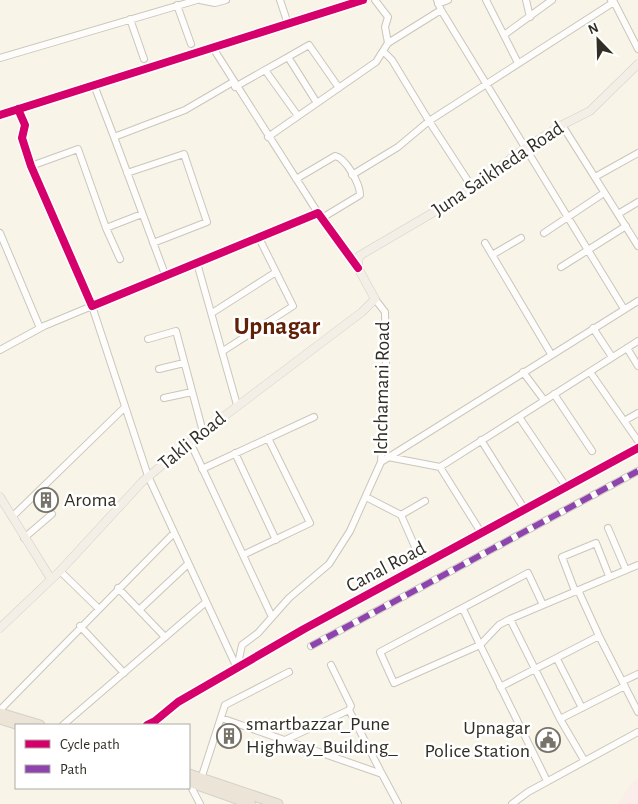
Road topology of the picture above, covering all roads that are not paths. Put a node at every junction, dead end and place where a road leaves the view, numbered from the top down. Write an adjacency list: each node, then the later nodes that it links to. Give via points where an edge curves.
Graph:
1 (194, 0): 2 (street, via 215,4); 11 (street)
2 (226, 0)
3 (280, 0): 15 (street)
4 (363, 0): 15 (street)
5 (375, 0): 17 (street, via 388,17 385,27)
6 (448, 0): 12 (street)
7 (486, 0): 16 (street)
8 (526, 0): 13 (street)
9 (552, 0): 13 (street)
10 (613, 1): 20 (street); 25 (street)
11 (177, 5): 14 (street); 18 (street)
12 (439, 5): 17 (street); 29 (street)
13 (530, 17): 16 (street)
14 (130, 20): 23 (street); 24 (street)
15 (288, 24): 19 (street)
16 (504, 35): 25 (street)
17 (388, 43): 21 (street)
18 (192, 44)
19 (212, 48): 28 (street); 30 (street)
20 (638, 49)
21 (383, 51): 31 (street, via 376,62); 36 (street, via 392,60)
22 (288, 57): 27 (street); 31 (street, via 309,45); 32 (street)
23 (0, 58)
24 (144, 58)
25 (518, 63): 29 (street)
26 (638, 64): 37 (main road, Juna Saikheda Road, via 590,111)
27 (266, 70): 28 (street); 35 (street)
28 (234, 84): 38 (street); 39 (street, via 185,110)
29 (486, 84): 36 (street); 40 (street)
30 (94, 85): 33 (street); 39 (street)
31 (339, 88): 32 (street)
32 (317, 103): 35 (street)
33 (18, 109): 34 (street); 42 (street, via 25,125 22,138)
34 (0, 114)
35 (298, 116): 38 (street)
36 (429, 121): 44 (street, via 398,147); 47 (street)
37 (562, 125): 40 (main road, Juna Saikheda Road); 45 (street)
38 (268, 137): 46 (street)
39 (114, 138): 43 (street)
40 (525, 148): 47 (main road, Juna Saikheda Road); 53 (street)
41 (638, 153): 45 (street)
42 (32, 166): 55 (street, via 78,149); 73 (street)
43 (127, 173): 50 (street); 60 (street, via 184,154 207,222)
44 (352, 175): 46 (street, via 339,156 335,156); 52 (street, via 360,195)
45 (595, 177): 48 (street)
46 (296, 179): 52 (street)
47 (472, 187): 68 (main road, Juna Saikheda Road, via 384,244 359,256)
48 (604, 192): 51 (street); 53 (street)
49 (638, 202): 51 (street)
50 (142, 214): 55 (street); 60 (street)
51 (618, 214): 54 (street)
52 (320, 215): 58 (street); 68 (street)
53 (568, 217): 57 (street); 63 (street)
54 (626, 226): 62 (street); 63 (street)
55 (106, 228): 65 (street)
56 (0, 233): 76 (street)
57 (544, 233)
58 (259, 238): 66 (street); 69 (street)
59 (521, 238): 64 (street)
60 (153, 243): 70 (street)
61 (485, 243): 64 (street)
62 (638, 246)
63 (589, 249): 67 (street); 74 (street)
64 (492, 255): 83 (street)
65 (120, 259)
66 (197, 264): 70 (street); 75 (street)
67 (562, 266)
68 (358, 268): 71 (main road)
69 (276, 272): 75 (street); 82 (street, via 293,306)
70 (166, 277): 73 (street)
71 (375, 299): 94 (main road, Takli Road); 109 (street, Ichchamani Road, via 385,312 386,369)
72 (638, 301): 74 (street)
73 (92, 306): 76 (street); 95 (street)
74 (624, 309): 77 (street)
75 (212, 313): 82 (street)
76 (40, 328): 81 (street)
77 (593, 328): 83 (street); 84 (street)
78 (148, 339): 85 (street, via 176,331)
79 (638, 341): 80 (street)
80 (627, 348): 84 (street); 86 (street)
81 (0, 350)
82 (222, 351): 94 (street)
83 (551, 354): 88 (street)
84 (612, 357): 89 (street)
85 (184, 363): 87 (street); 90 (street)
86 (638, 366)
87 (159, 369)
88 (523, 372): 93 (street); 108 (street)
89 (590, 372): 91 (street); 99 (street)
90 (192, 392): 92 (street); 100 (street)
91 (554, 394): 93 (street); 106 (street)
92 (164, 398)
93 (544, 400): 98 (street)
94 (237, 405): 100 (main road, Takli Road)
95 (125, 407): 113 (street); 121 (street)
96 (638, 413): 99 (street)
97 (314, 417): 101 (street)
98 (519, 417): 102 (street); 114 (street)
99 (624, 421): 103 (street)
100 (203, 432): 104 (main road, Takli Road)
101 (268, 438): 107 (street); 126 (street, via 310,523)
102 (481, 440): 110 (street); 118 (street)
103 (638, 441)
104 (190, 442): 111 (street); 113 (main road, Takli Road)
105 (638, 448): 114 (street, Canal Road)
106 (592, 451)
107 (235, 453): 111 (street); 126 (street)
108 (388, 457): 109 (street); 110 (street)
109 (381, 462): 116 (street, Ichchamani Road)
110 (440, 466): 124 (street)
111 (202, 469): 127 (street)
112 (638, 471): 149 (street)
113 (148, 476): 123 (street); 132 (main road, Takli Road)
114 (567, 488): 118 (street, Canal Road)
115 (0, 497): 121 (main road)
116 (366, 497): 120 (street); 142 (street, Ichchamani Road, via 329,564)
117 (425, 501): 120 (street)
118 (525, 510): 124 (street, Canal Road)
119 (52, 514): 125 (street)
120 (400, 514): 129 (street)
121 (12, 517): 125 (main road)
122 (608, 528): 131 (street)
123 (174, 533): 128 (street); 135 (street)
124 (482, 534): 129 (street, Canal Road)
125 (24, 538): 134 (main road)
126 (276, 540): 127 (street)
127 (243, 555): 142 (street)
128 (188, 564): 137 (street); 141 (street)
129 (423, 565): 152 (street, Canal Road)
130 (638, 565): 131 (street)
131 (626, 570): 133 (street)
132 (60, 571): 134 (main road, Takli Road); 139 (street)
133 (610, 576): 136 (street); 136 (street, via 596,543 562,557)
134 (51, 579): 145 (main road, Takli Road)
135 (118, 588): 139 (street); 141 (street)
136 (577, 590): 138 (street); 146 (street)
137 (206, 602): 147 (street); 152 (street)
138 (543, 605): 140 (street, via 528,573); 143 (street)
139 (98, 608): 144 (street)
140 (462, 609): 148 (street); 148 (street, via 380,652 394,683)
141 (139, 610): 147 (street)
142 (272, 617): 152 (street, Ichchamani Road, via 242,646)
143 (510, 619): 148 (street, via 499,625); 153 (street)
144 (80, 626): 155 (street); 161 (street)
145 (0, 628)
146 (599, 636): 150 (street); 157 (street)
147 (165, 637): 155 (street)
148 (480, 645): 158 (street)
149 (311, 646)
150 (557, 659): 153 (street); 159 (street)
151 (332, 665): 160 (street, via 351,706)
152 (237, 668): 166 (street, Canal Road, via 178,702)
153 (535, 668): 158 (street); 165 (street)
154 (290, 672): 163 (street, via 225,705)
155 (124, 673): 169 (street)
156 (638, 674): 157 (street)
157 (624, 684): 159 (street); 162 (street)
158 (500, 687): 176 (street)
159 (582, 708): 165 (street)
160 (349, 710): 171 (street); 174 (street)
161 (0, 711): 168 (highway)
162 (638, 712)
163 (221, 718): 171 (street); 175 (street)
164 (0, 719): 167 (highway)
165 (560, 719): 172 (street)
166 (155, 723)
167 (16, 724)
168 (37, 724)
169 (64, 724)
170 (638, 732): 172 (street)
171 (285, 740): 174 (street)
172 (584, 760): 176 (street)
173 (190, 774): 175 (highway)
174 (382, 774): 182 (street)
175 (201, 779): 181 (highway)
176 (547, 781): 183 (street)
177 (190, 783): 180 (highway)
178 (190, 785): 179 (street)
179 (200, 804)
180 (250, 804)
181 (278, 804)
182 (398, 804)
183 (512, 804)

